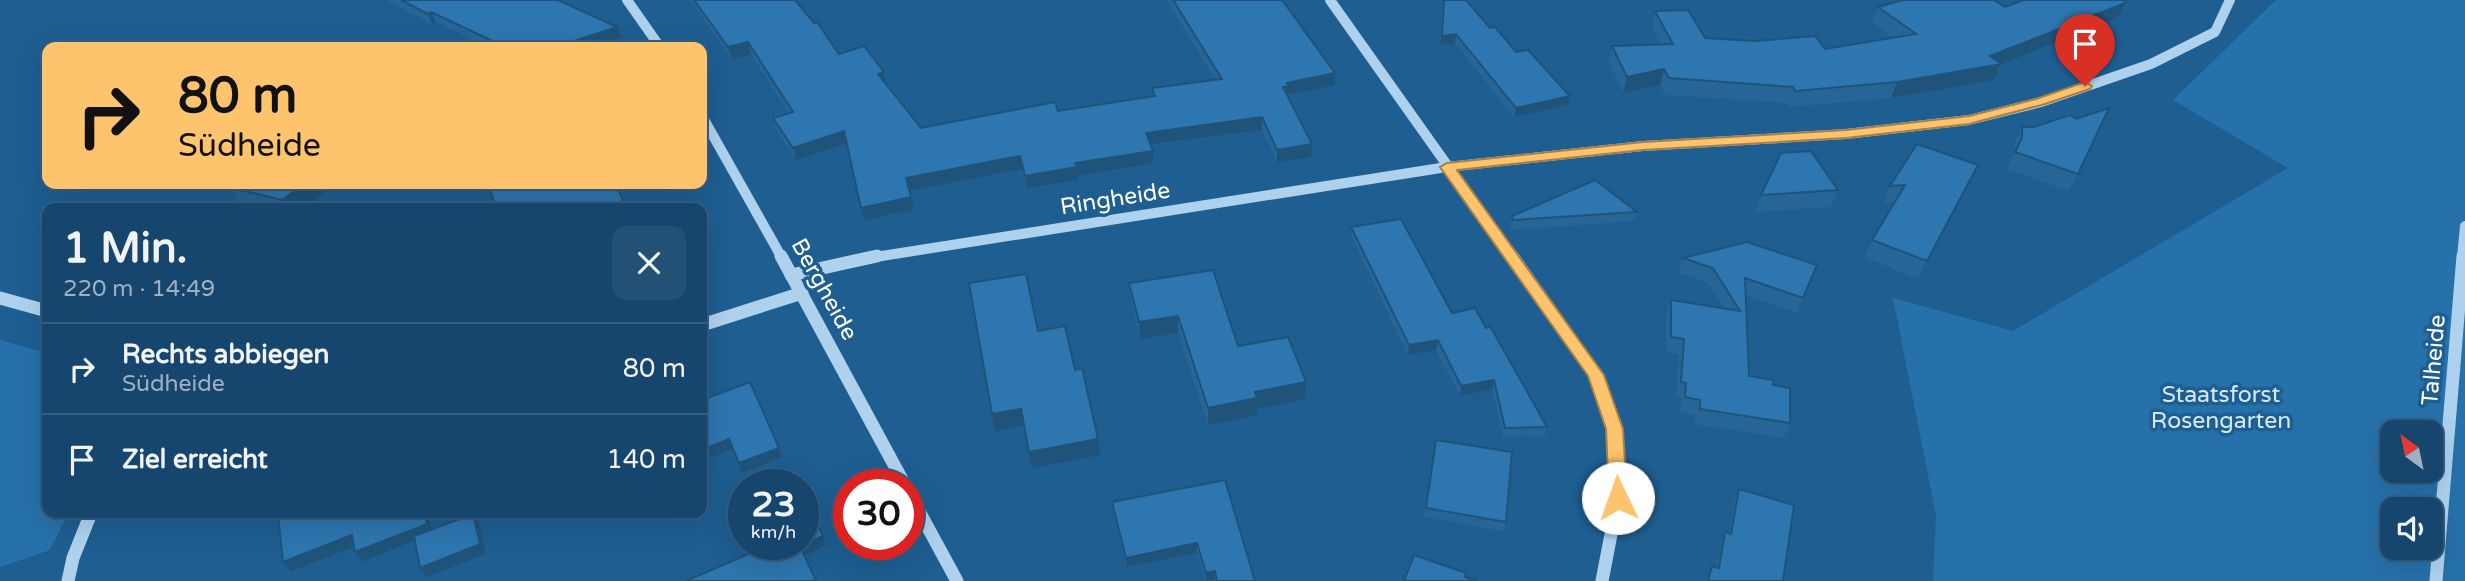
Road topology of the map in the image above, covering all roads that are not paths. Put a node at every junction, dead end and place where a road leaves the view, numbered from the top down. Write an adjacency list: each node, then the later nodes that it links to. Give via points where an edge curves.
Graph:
1 (627, 0): 4 (street)
2 (1329, 0): 6 (street)
3 (2230, 0): 6 (street, Ringheide, via 2215,32 2151,64 2041,102 1969,120)
4 (656, 42)
5 (707, 124): 8 (street, Bergheide)
6 (1447, 167): 8 (street, Ringheide, via 876,256); 18 (street, via 1596,375 1615,429 1618,498)
7 (2465, 226): 19 (street, Talheide)
8 (791, 275): 9 (street, Bergheide)
9 (802, 293): 12 (street); 13 (street, Bergheide)
10 (0, 298): 11 (street)
11 (42, 310)
12 (707, 323)
13 (896, 469)
14 (89, 518): 16 (street)
15 (924, 520): 17 (street)
16 (68, 581)
17 (957, 581)
18 (1602, 581)
19 (2436, 581)

